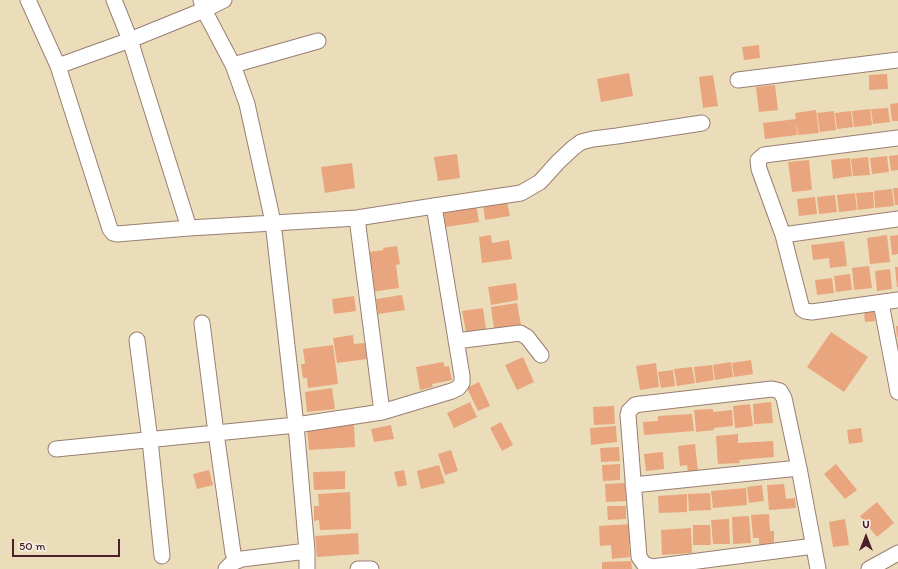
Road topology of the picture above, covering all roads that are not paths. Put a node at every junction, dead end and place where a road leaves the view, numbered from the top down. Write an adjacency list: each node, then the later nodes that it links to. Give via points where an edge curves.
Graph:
1 (28, 0): 9 (street)
2 (114, 0): 5 (street)
3 (224, 0): 4 (street)
4 (202, 5): 5 (street); 8 (street)
5 (130, 40): 9 (street); 17 (street)
6 (318, 41): 8 (street)
7 (898, 60): 10 (street)
8 (233, 65): 16 (street, via 249,111)
9 (58, 66): 17 (street, via 113,233)
10 (738, 80)
11 (702, 123): 13 (street, via 581,142 540,182 521,193)
12 (898, 138): 18 (street, via 760,157 759,168)
13 (434, 206): 14 (street); 23 (street)
14 (357, 218): 16 (street); 26 (street)
15 (898, 219): 18 (street)
16 (273, 222): 17 (street); 27 (street)
17 (189, 228)
18 (783, 235): 20 (street, via 800,306 805,312)
19 (898, 300): 20 (street)
20 (881, 303): 25 (street)
21 (202, 323): 28 (street)
22 (137, 340): 29 (street)
23 (456, 341): 24 (street, via 520,333 527,337); 26 (street, via 462,376 458,388)
24 (541, 355)
25 (898, 385)
26 (382, 412): 27 (street)
27 (296, 425): 28 (street); 34 (street)
28 (216, 433): 29 (street); 35 (street)
29 (150, 440): 30 (street); 37 (street)
30 (56, 449)
31 (799, 468): 32 (street); 32 (street, via 784,398 780,391 772,389 635,405 628,415); 33 (street)
32 (633, 485): 33 (street, via 639,557 648,566)
33 (814, 546): 42 (street)
34 (307, 551): 38 (street, via 242,559); 39 (street)
35 (233, 553)
36 (898, 553): 43 (street)
37 (162, 556)
38 (226, 569)
39 (306, 569)
40 (358, 569): 41 (street)
41 (371, 569)
42 (818, 569)
43 (869, 569)

